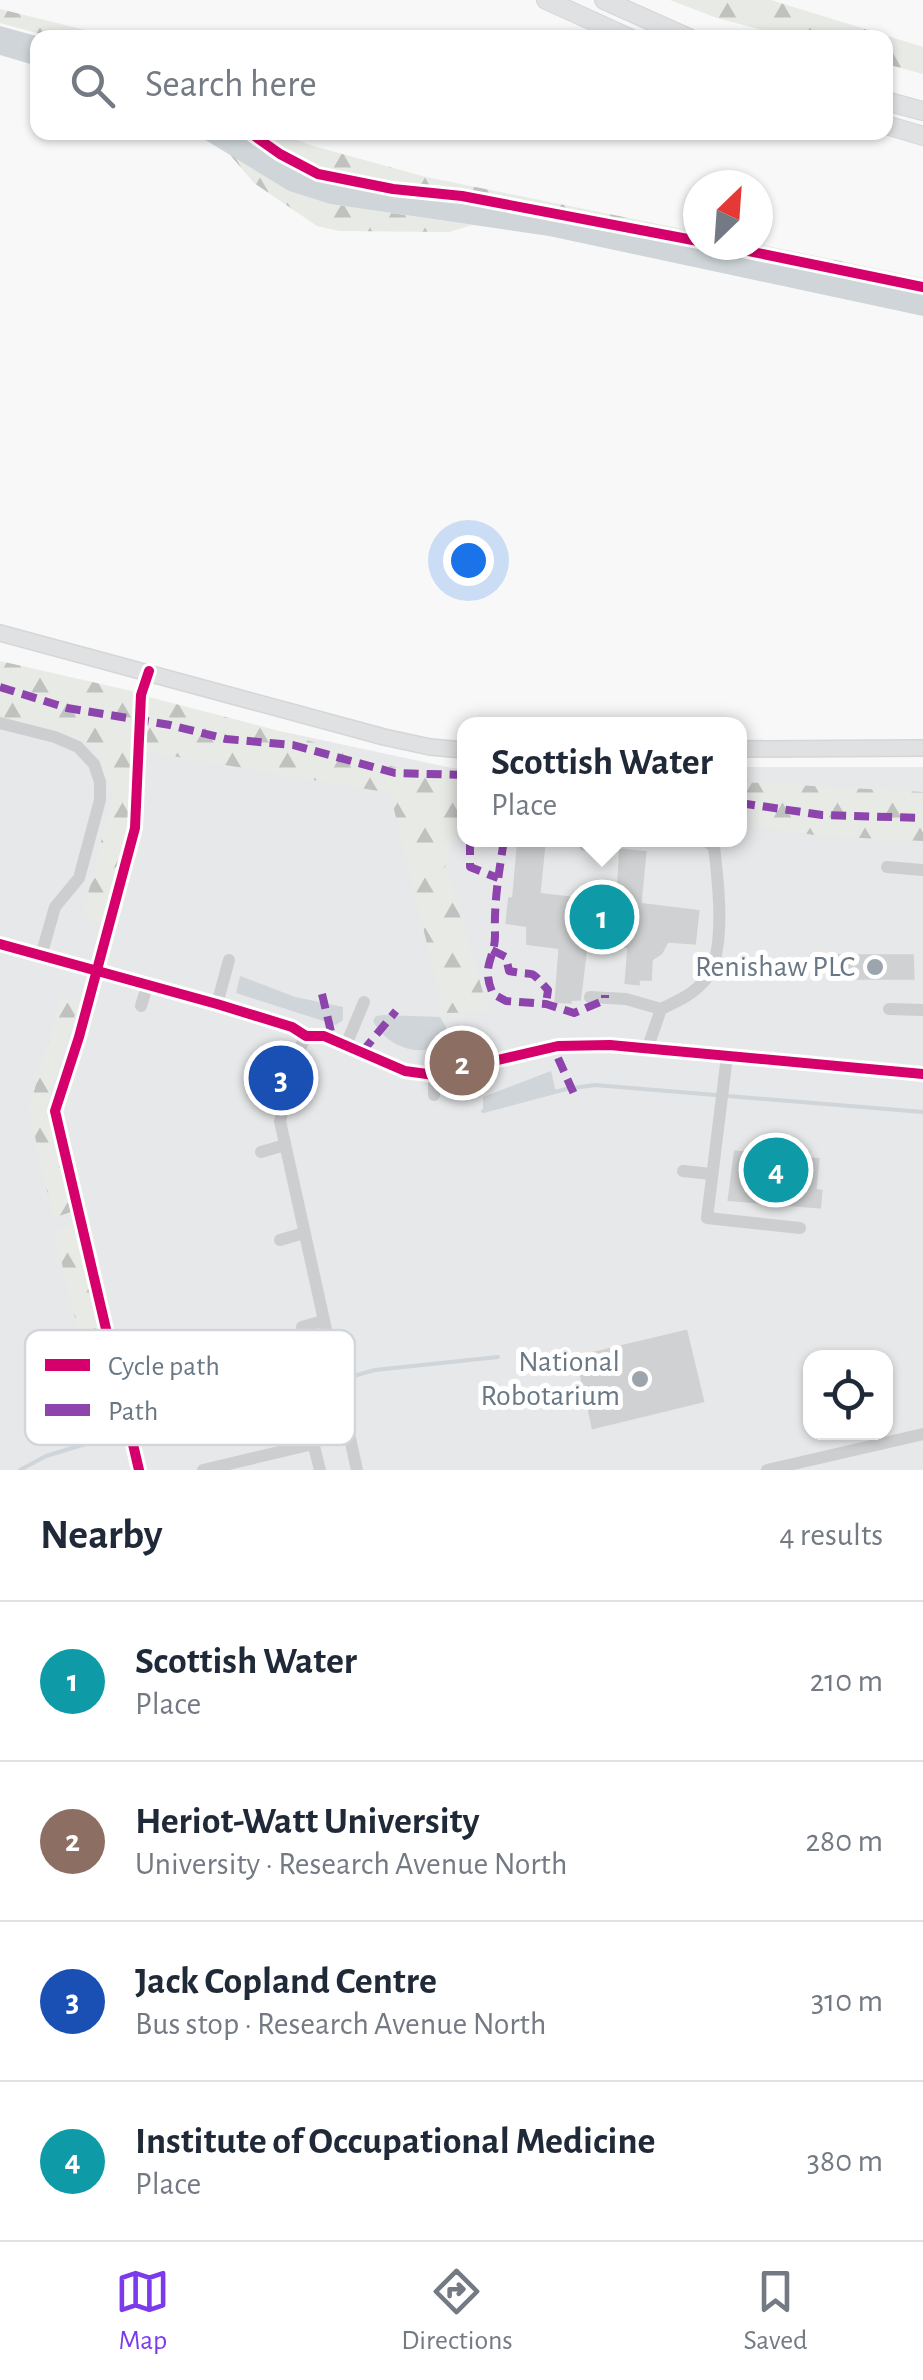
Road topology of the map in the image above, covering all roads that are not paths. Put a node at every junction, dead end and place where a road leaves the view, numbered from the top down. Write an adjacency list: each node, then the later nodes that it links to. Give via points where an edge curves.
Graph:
1 (546, 0): 3 (highway)
2 (604, 0): 4 (highway)
3 (612, 30)
4 (672, 30)
5 (893, 103): 6 (highway)
6 (923, 111)
7 (893, 127): 8 (highway)
8 (923, 136)
9 (0, 632): 12 (main road, via 384,736)
10 (0, 723): 18 (street, via 78,748 100,782 79,878 55,907)
11 (923, 748): 13 (main road)
12 (457, 749)
13 (747, 749)
14 (714, 847): 25 (street, via 719,894 710,975 692,994)
15 (887, 867): 16 (street)
16 (923, 870)
17 (0, 944): 18 (street)
18 (41, 956): 20 (street)
19 (229, 960): 23 (street)
20 (147, 986): 23 (street); 24 (street)
21 (590, 997): 25 (street)
22 (364, 1002): 29 (street)
23 (217, 1004): 28 (street)
24 (141, 1006)
25 (661, 1009): 30 (street)
26 (890, 1010): 27 (street)
27 (923, 1010)
28 (306, 1036): 29 (street); 35 (street, via 285,1094)
29 (346, 1045): 33 (street, via 405,1072)
30 (648, 1047): 31 (street); 33 (street, via 558,1046)
31 (727, 1056): 32 (street); 38 (street)
32 (922, 1070)
33 (434, 1075): 34 (street)
34 (434, 1095)
35 (285, 1145): 36 (street); 40 (street)
36 (261, 1152)
37 (683, 1171): 38 (street)
38 (712, 1174): 39 (street, via 707,1218)
39 (800, 1228)
40 (304, 1234): 41 (street); 42 (street)
41 (280, 1240)
42 (323, 1320): 43 (street); 44 (street)
43 (302, 1326)
44 (325, 1330)
45 (923, 1434): 52 (street)
46 (309, 1445): 49 (street)
47 (313, 1445): 50 (street)
48 (351, 1445): 51 (street)
49 (203, 1470)
50 (320, 1470)
51 (357, 1470)
52 (767, 1470)

